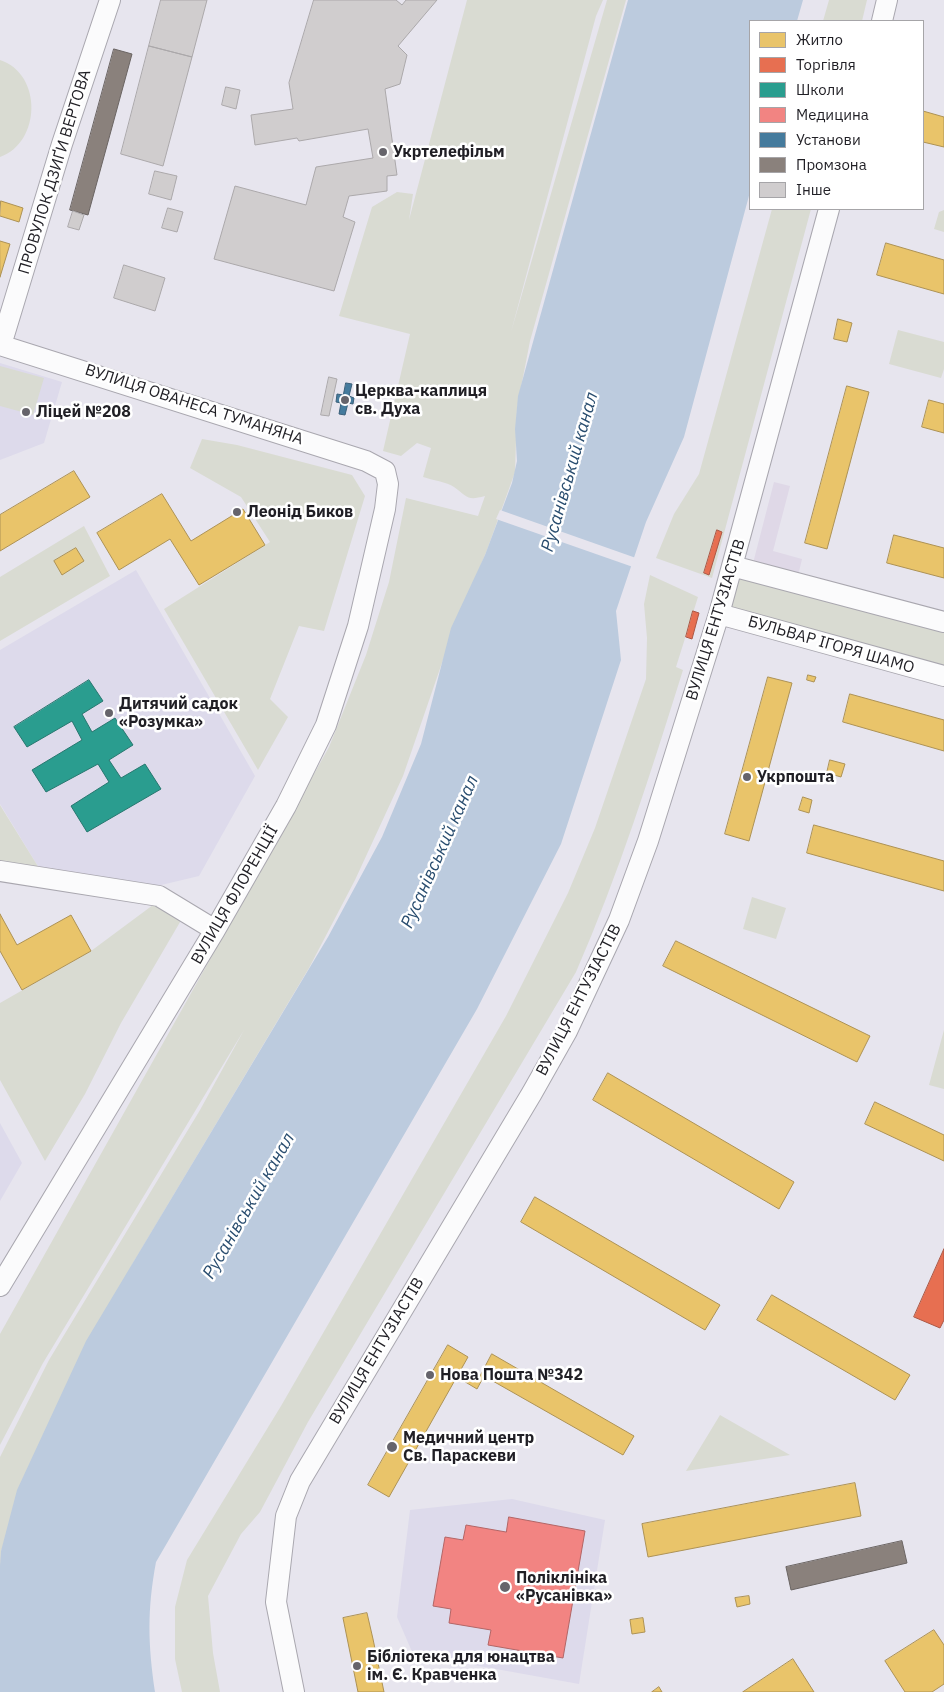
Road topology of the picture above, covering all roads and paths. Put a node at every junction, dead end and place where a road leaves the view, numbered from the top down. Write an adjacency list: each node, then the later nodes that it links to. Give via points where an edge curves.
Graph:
1 (110, 0): 5 (street, ПРОВУЛОК ДЗИҐИ ВЕРТОВА)
2 (888, 0): 3 (street)
3 (882, 20)
4 (829, 210): 7 (street, ВУЛИЦЯ ЕНТУЗІАСТІВ)
5 (0, 345): 6 (street, ВУЛИЦЯ ОВАНЕСА ТУМАНЯНА, via 357,458)
6 (385, 471): 12 (street, ВУЛИЦЯ ФЛОРЕНЦІЇ, via 388,484 385,509 360,617 326,725 286,806)
7 (732, 566): 8 (street, ВУЛИЦЯ ЕНТУЗІАСТІВ); 9 (street)
8 (719, 614): 10 (street, БУЛЬВАР ІГОРЯ ШАМО); 14 (street, ВУЛИЦЯ ЕНТУЗІАСТІВ, via 648,841 598,967 532,1093 300,1481 286,1516 276,1602)
9 (944, 622)
10 (944, 676)
11 (0, 871): 12 (street, via 159,896)
12 (215, 930): 13 (street, ВУЛИЦЯ ФЛОРЕНЦІЇ)
13 (0, 1286)
14 (294, 1692)

